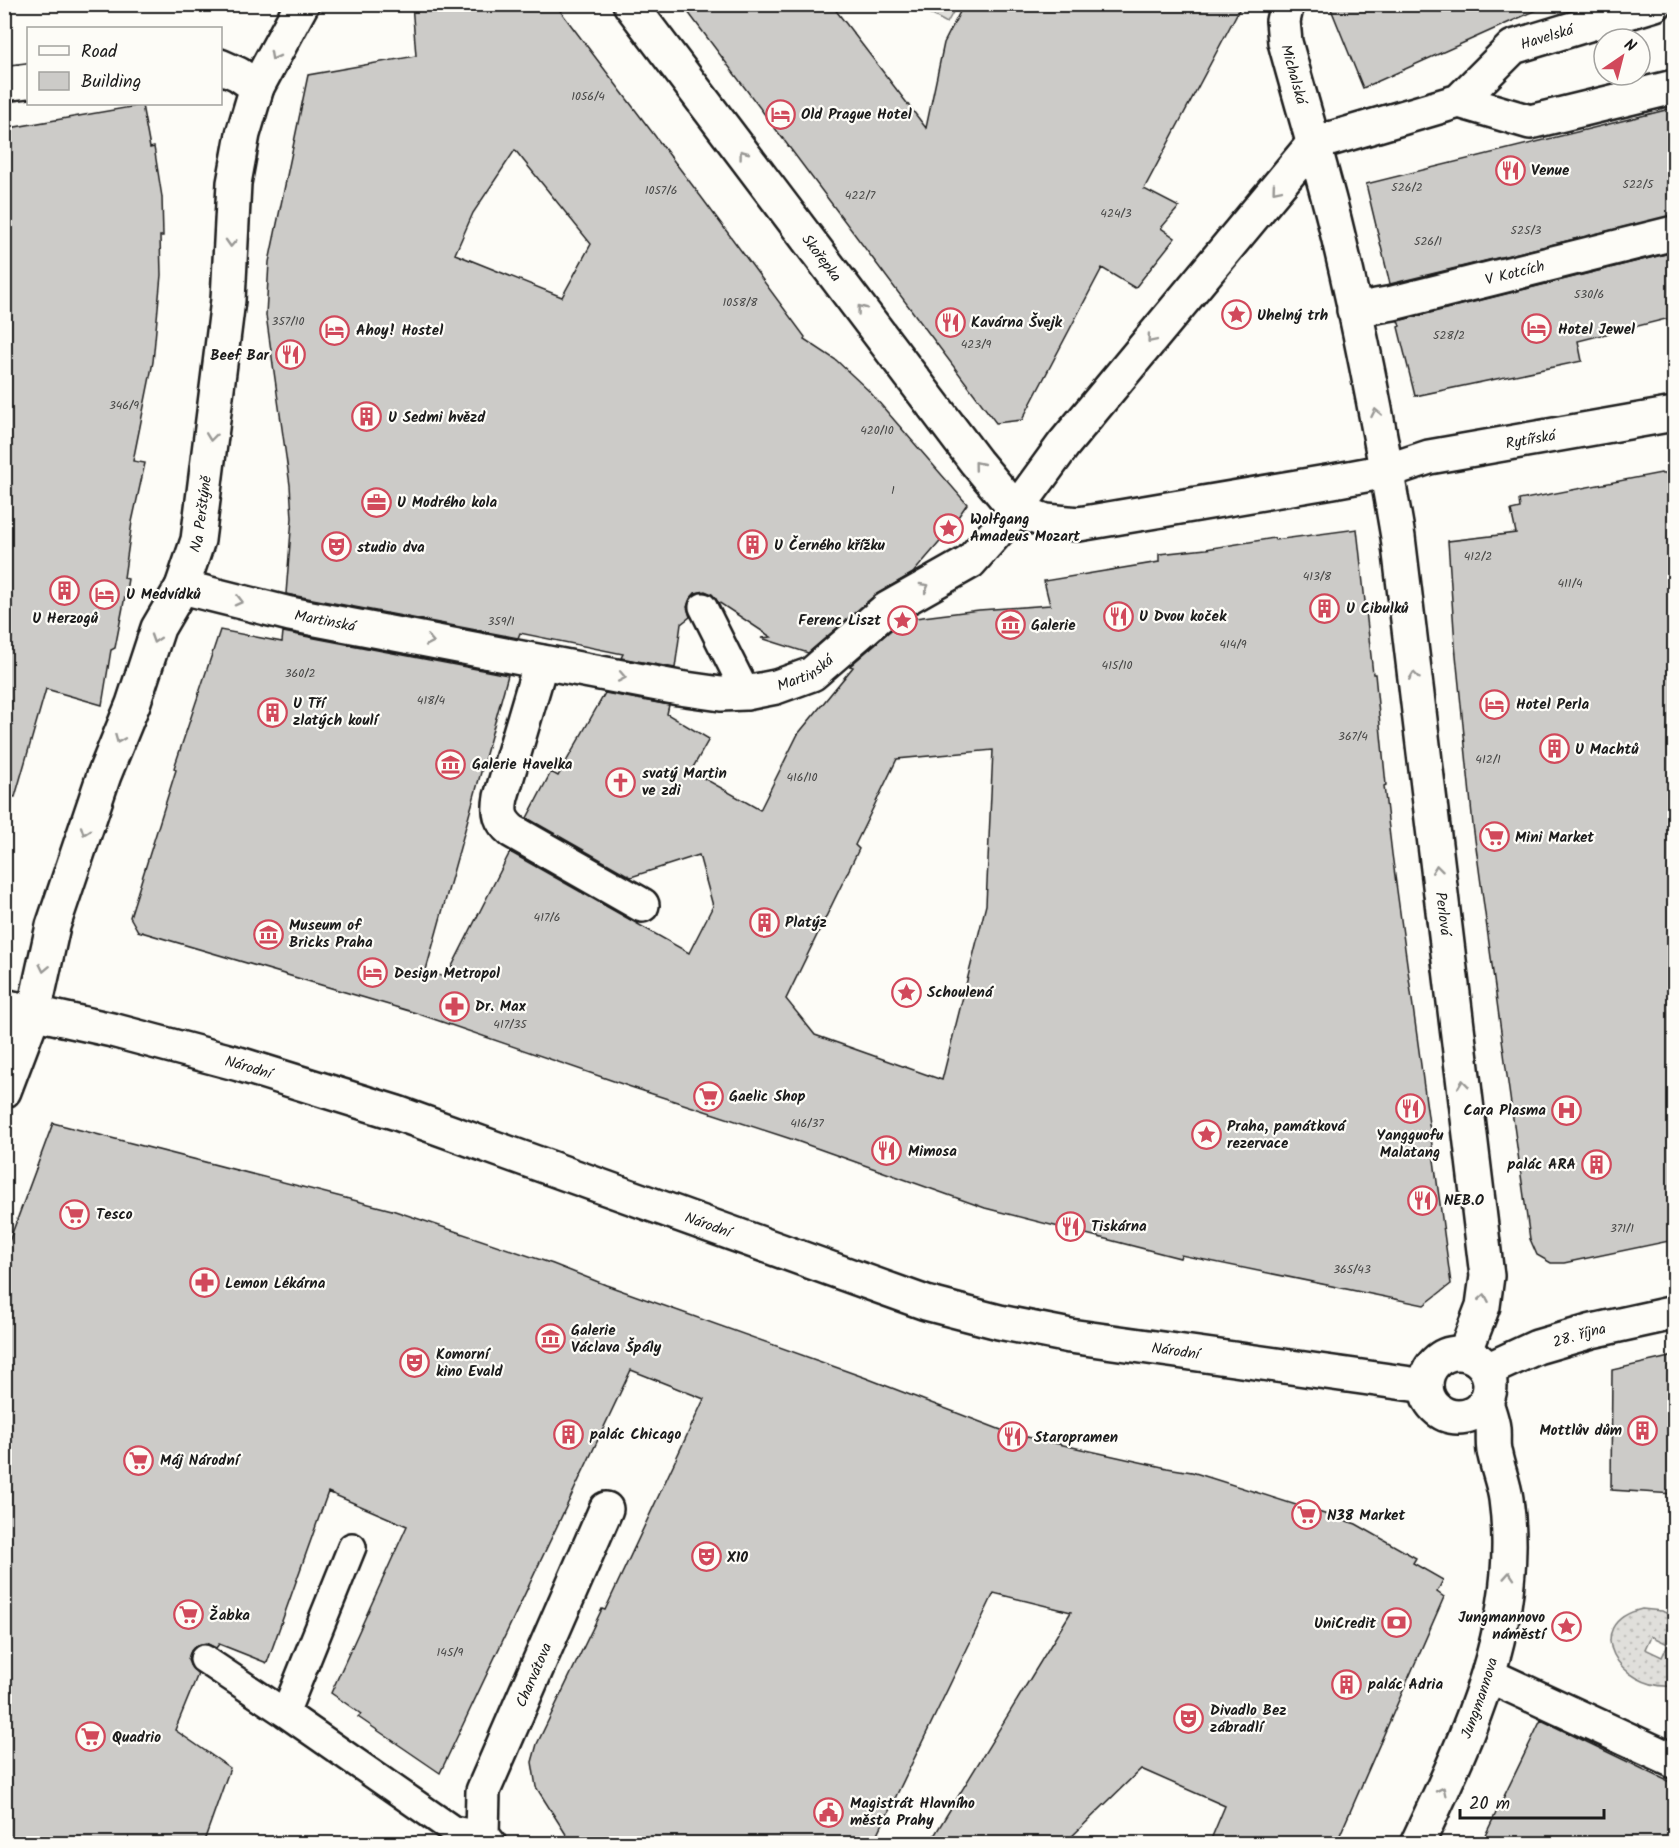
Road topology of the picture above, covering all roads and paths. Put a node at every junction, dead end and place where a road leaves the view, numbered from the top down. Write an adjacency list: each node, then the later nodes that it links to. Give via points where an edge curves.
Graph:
1 (303, 4): 8 (street, Na Perštýně, one-way to 8)
2 (630, 4): 16 (street, Skořepka, one-way to 2)
3 (1287, 4): 11 (street, Michalská, via 1283,21 1285,42)
4 (1655, 4): 10 (street, Havelská, via 1513,47)
5 (222, 67): 8 (street)
6 (27, 81): 7 (street)
7 (4, 84)
8 (257, 87): 17 (street, Na Perštýně, one-way to 17, via 234,183 228,300 198,540)
9 (1674, 87): 10 (street, via 1530,122)
10 (1459, 101): 11 (street, Havelská)
11 (1313, 144): 13 (street); 16 (street, one-way to 16, via 1064,444)
12 (1674, 233): 13 (street, V Kotcích)
13 (1354, 310): 15 (street, one-way to 13)
14 (1674, 414): 15 (street, Rytířská, via 1429,457)
15 (1387, 471): 16 (street, via 1079,524 1046,521); 25 (street, Perlová, one-way to 15, via 1486,1276)
16 (1016, 510): 20 (street, Martinská, one-way to 16, via 812,674 887,609 970,562)
17 (183, 587): 19 (street, Martinská, one-way to 19, via 290,614); 22 (street, Na Perštýně, one-way to 22, via 158,628 134,704 104,775 53,926)
18 (703, 607): 20 (lane)
19 (541, 662): 20 (street, Martinská, one-way to 20, via 700,691); 21 (street, via 501,797 499,811 503,823)
20 (746, 693)
21 (642, 905)
22 (19, 1009): 23 (street, Na Perštýně); 26 (street, Národní, via 239,1064 398,1113 926,1304 1070,1336)
23 (4, 1091)
24 (1674, 1313): 25 (street, 28. října, via 1537,1347)
25 (1479, 1375): 26 (street, via 1455,1353 1445,1355 1430,1369); 26 (street, via 1478,1411 1469,1416 1447,1416 1437,1410); 30 (street, Jungmannova, one-way to 25, via 1510,1565 1506,1496)
26 (1426, 1386)
27 (606, 1509): 33 (street, Charvátova, via 483,1791)
28 (352, 1546): 31 (lane)
29 (204, 1659): 31 (lane)
30 (1488, 1675): 32 (street); 34 (street, Jungmannova, one-way to 30, via 1461,1750)
31 (285, 1713): 33 (lane, via 453,1830)
32 (1674, 1761)
33 (485, 1840)
34 (1417, 1844)

